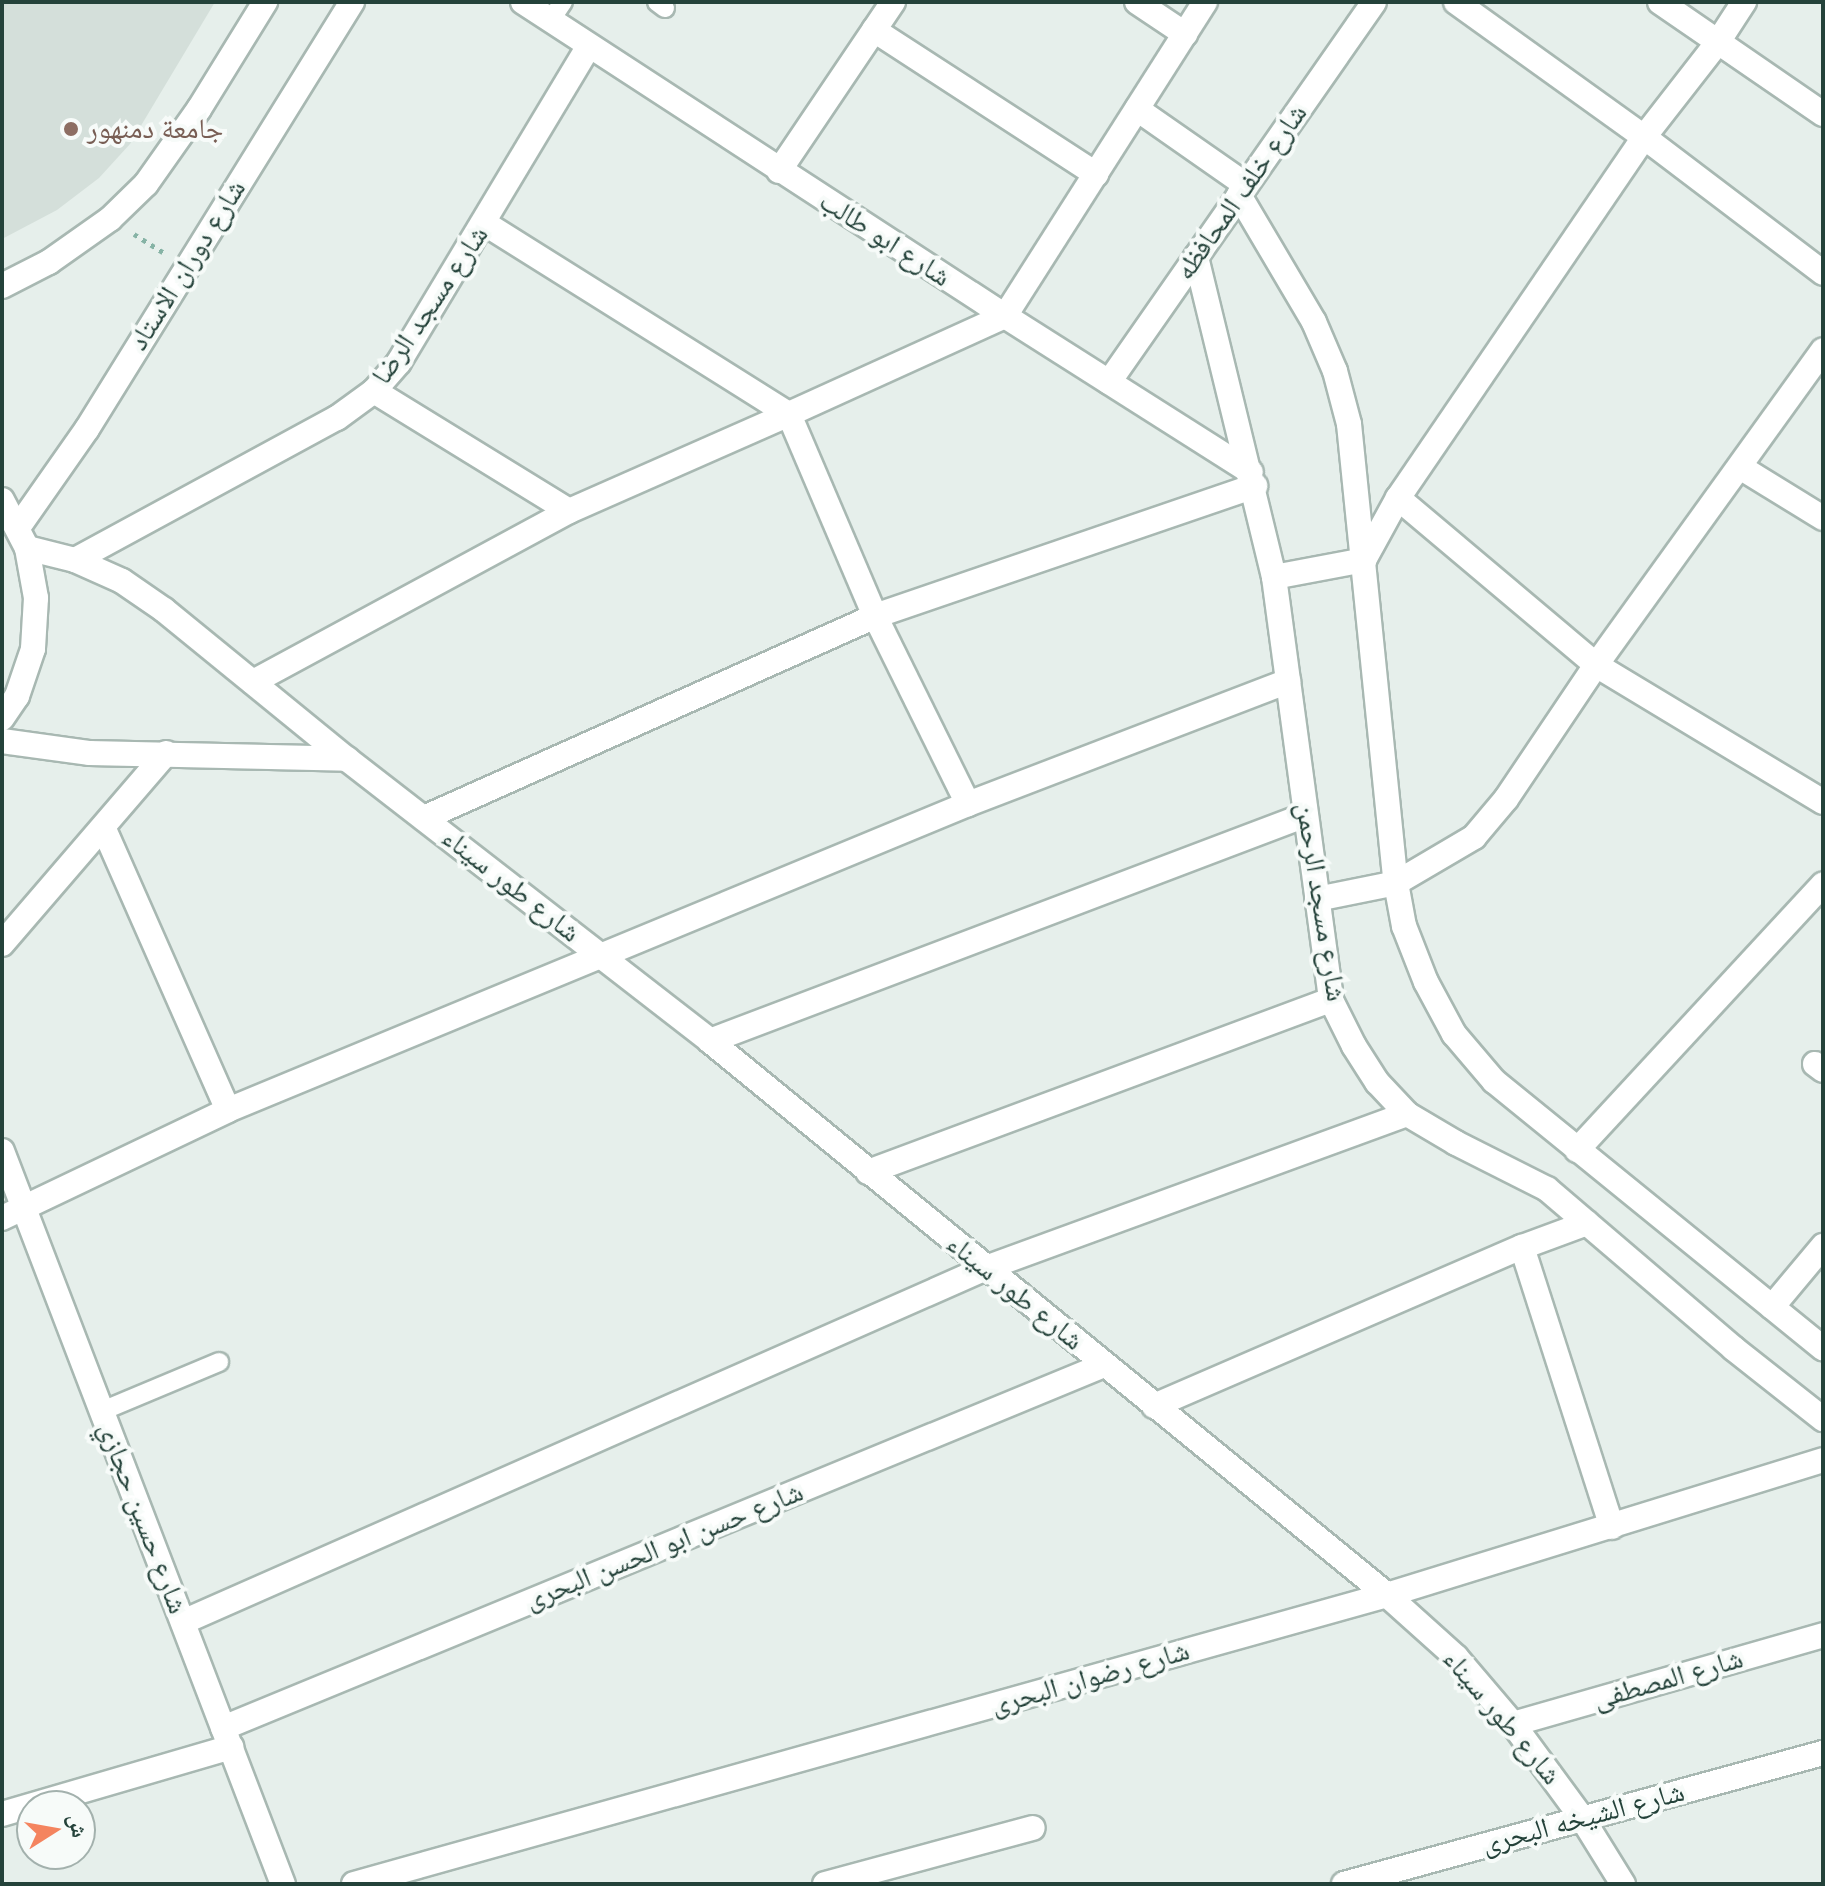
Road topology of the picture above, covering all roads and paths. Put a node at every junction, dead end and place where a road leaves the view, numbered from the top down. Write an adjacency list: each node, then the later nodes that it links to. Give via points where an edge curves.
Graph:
1 (265, 2): 22 (street, via 146,184)
2 (352, 2): 25 (street, شارع دوران الاستاد)
3 (523, 2): 11 (street, شارع ابو طالب)
4 (893, 2): 12 (street)
5 (1137, 2): 13 (street)
6 (1205, 2): 13 (street)
7 (1374, 2): 21 (street, شارع خلف المحافظه)
8 (1456, 2): 18 (street)
9 (1660, 2): 14 (street)
10 (1744, 2): 14 (street)
11 (557, 12): 15 (street, شارع ابو طالب)
12 (874, 30): 19 (street); 20 (street)
13 (1185, 34): 16 (street)
14 (1718, 42): 17 (street); 18 (street)
15 (588, 48): 19 (street, شارع ابو طالب); 23 (street, شارع مسجد الرضا)
16 (1137, 109): 20 (street); 21 (street)
17 (1823, 114)
18 (1644, 137): 26 (street); 35 (street)
19 (779, 171): 28 (street, شارع ابو طالب)
20 (1096, 174): 28 (street)
21 (1242, 190): 24 (street, شارع خلف المحافظه); 41 (street, via 1335,371 1349,424)
22 (110, 219): 25 (path); 27 (street, via 49,262)
23 (484, 223): 31 (street, شارع مسجد الرضا, via 399,362); 32 (street)
24 (1196, 257): 30 (street, شارع خلف المحافظه); 34 (street, شارع مسجد الرحمن)
25 (185, 266): 39 (street, شارع دوران الاستاد)
26 (1823, 273)
27 (2, 286)
28 (1005, 316): 30 (street, شارع ابو طالب); 32 (street)
29 (1823, 350): 33 (street)
30 (1109, 382): 34 (street, شارع ابو طالب)
31 (374, 391): 37 (street); 40 (street, شارع مسجد الرضا, via 337,418)
32 (789, 414): 37 (street); 43 (street)
33 (1740, 467): 38 (street); 44 (street)
34 (1253, 479): 42 (street, شارع مسجد الرحمن); 43 (street)
35 (1398, 498): 41 (street); 44 (street)
36 (2, 500): 39 (street)
37 (569, 511): 46 (street)
38 (1823, 518)
39 (23, 537): 40 (street, شارع طور سيناء); 47 (street, via 36,598 33,649 17,696)
40 (75, 560): 46 (street, شارع طور سيناء, via 122,581)
41 (1364, 560): 42 (street); 56 (street)
42 (1274, 577): 45 (street, شارع مسجد الرحمن)
43 (875, 616): 52 (street); 54 (street)
44 (1596, 665): 51 (street); 56 (street, via 1506,799 1474,837)
45 (1288, 681): 52 (street); 53 (street, شارع مسجد الرحمن)
46 (253, 682): 50 (street, شارع طور سيناء)
47 (2, 718)
48 (2, 741): 49 (street, via 55,751)
49 (166, 753): 50 (street); 55 (street)
50 (347, 759): 54 (street, شارع طور سيناء)
51 (1823, 802)
52 (968, 804): 60 (street)
53 (1306, 815): 58 (street, شارع مسجد الرحمن); 62 (street)
54 (424, 818): 60 (street, شارع طور سيناء)
55 (104, 829): 59 (street); 63 (street)
56 (1396, 883): 58 (street); 65 (street, via 1404,926 1454,1034 1494,1081)
57 (1823, 884): 65 (street)
58 (1317, 899): 61 (street, شارع مسجد الرحمن)
59 (2, 944)
60 (600, 956): 62 (street, شارع طور سيناء); 63 (street)
61 (1331, 1000): 64 (street, شارع مسجد الرحمن, via 1377,1082); 67 (street)
62 (710, 1041): 67 (street, شارع طور سيناء)
63 (228, 1110): 68 (street)
64 (1407, 1114): 69 (street, شارع مسجد الرحمن, via 1547,1189); 72 (street)
65 (1577, 1150): 73 (street)
66 (2, 1151): 68 (street, شارع حسين حجازي)
67 (868, 1172): 72 (street, شارع طور سيناء)
68 (13, 1214): 78 (street, شارع حسين حجازي)
69 (1587, 1223): 71 (street); 79 (street, شارع مسجد الرحمن)
70 (1823, 1246): 73 (street)
71 (1522, 1247): 77 (street); 81 (street)
72 (986, 1268): 76 (street, شارع طور سيناء); 83 (street)
73 (1772, 1307): 74 (street)
74 (1823, 1348)
75 (219, 1362): 78 (lane)
76 (1104, 1365): 77 (street, شارع طور سيناء); 86 (street, شارع حسن ابو الحسن البحرى)
77 (1154, 1406): 82 (street, شارع طور سيناء)
78 (102, 1411): 83 (street, شارع حسين حجازي)
79 (1823, 1419)
80 (1823, 1460): 81 (street, شارع رضوان البحرى)
81 (1612, 1527): 82 (street, شارع رضوان البحرى)
82 (1387, 1595): 85 (street, شارع طور سيناء, via 1456,1657); 92 (street, شارع رضوان البحرى)
83 (183, 1622): 86 (street, شارع حسين حجازي)
84 (1823, 1635): 85 (street, شارع المصطفى)
85 (1513, 1724): 89 (street, شارع طور سيناء)
86 (227, 1738): 88 (street, شارع حسن ابو الحسن البحرى); 91 (street, شارع حسين حجازي)
87 (1823, 1753): 89 (street, شارع الشيخه البحرى)
88 (2, 1814)
89 (1582, 1818): 94 (street, شارع الشيخه البحرى); 95 (street, شارع طور سيناء)
90 (1033, 1828): 93 (street)
91 (283, 1884)
92 (354, 1884)
93 (825, 1884)
94 (1344, 1884)
95 (1623, 1884)

